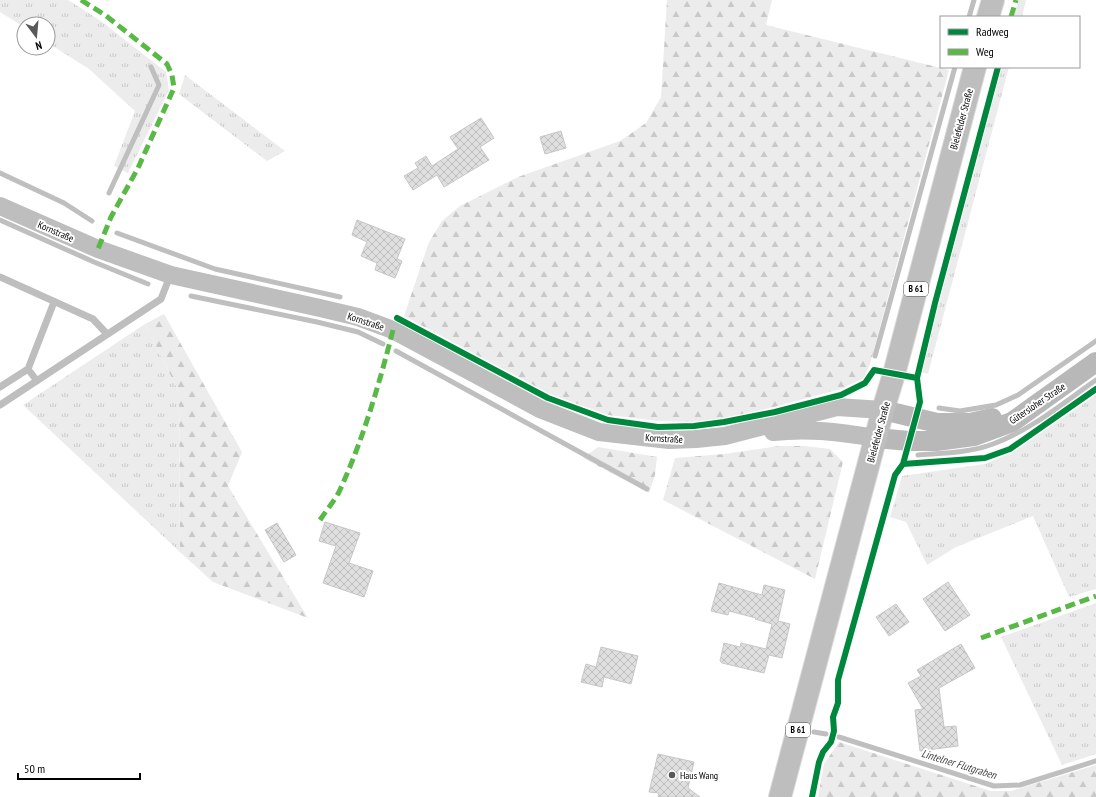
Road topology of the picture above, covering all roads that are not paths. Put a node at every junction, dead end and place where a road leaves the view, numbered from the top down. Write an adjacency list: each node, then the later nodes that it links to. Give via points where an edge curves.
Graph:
1 (993, 0): 2 (main road)
2 (988, 16)
3 (975, 68): 15 (main road, Bielefelder Straße / B 61)
4 (0, 206): 5 (street, Kornstraße, via 98,249)
5 (170, 276): 8 (lane, via 161,299); 16 (street, Kornstraße, via 358,318 393,330 540,409 599,432 670,433 696,439)
6 (0, 277): 7 (lane)
7 (54, 302): 8 (lane, via 93,319); 10 (lane)
8 (107, 334): 12 (lane)
9 (1096, 362): 11 (main road, Gütersloher Straße)
10 (28, 369): 12 (lane); 13 (lane)
11 (1077, 375): 15 (main road, Gütersloher Straße, via 1009,414 970,422 937,423); 17 (main road, Gütersloher Straße, via 1012,422 974,436 936,441)
12 (37, 381): 14 (lane)
13 (0, 387)
14 (0, 405)
15 (883, 410): 16 (street, Kornstraße, via 838,407); 17 (main road, Bielefelder Straße / B 61)
16 (725, 436): 17 (street, Kornstraße, via 790,430 835,431)
17 (876, 438): 18 (main road, Bielefelder Straße / B 61)
18 (780, 797)

